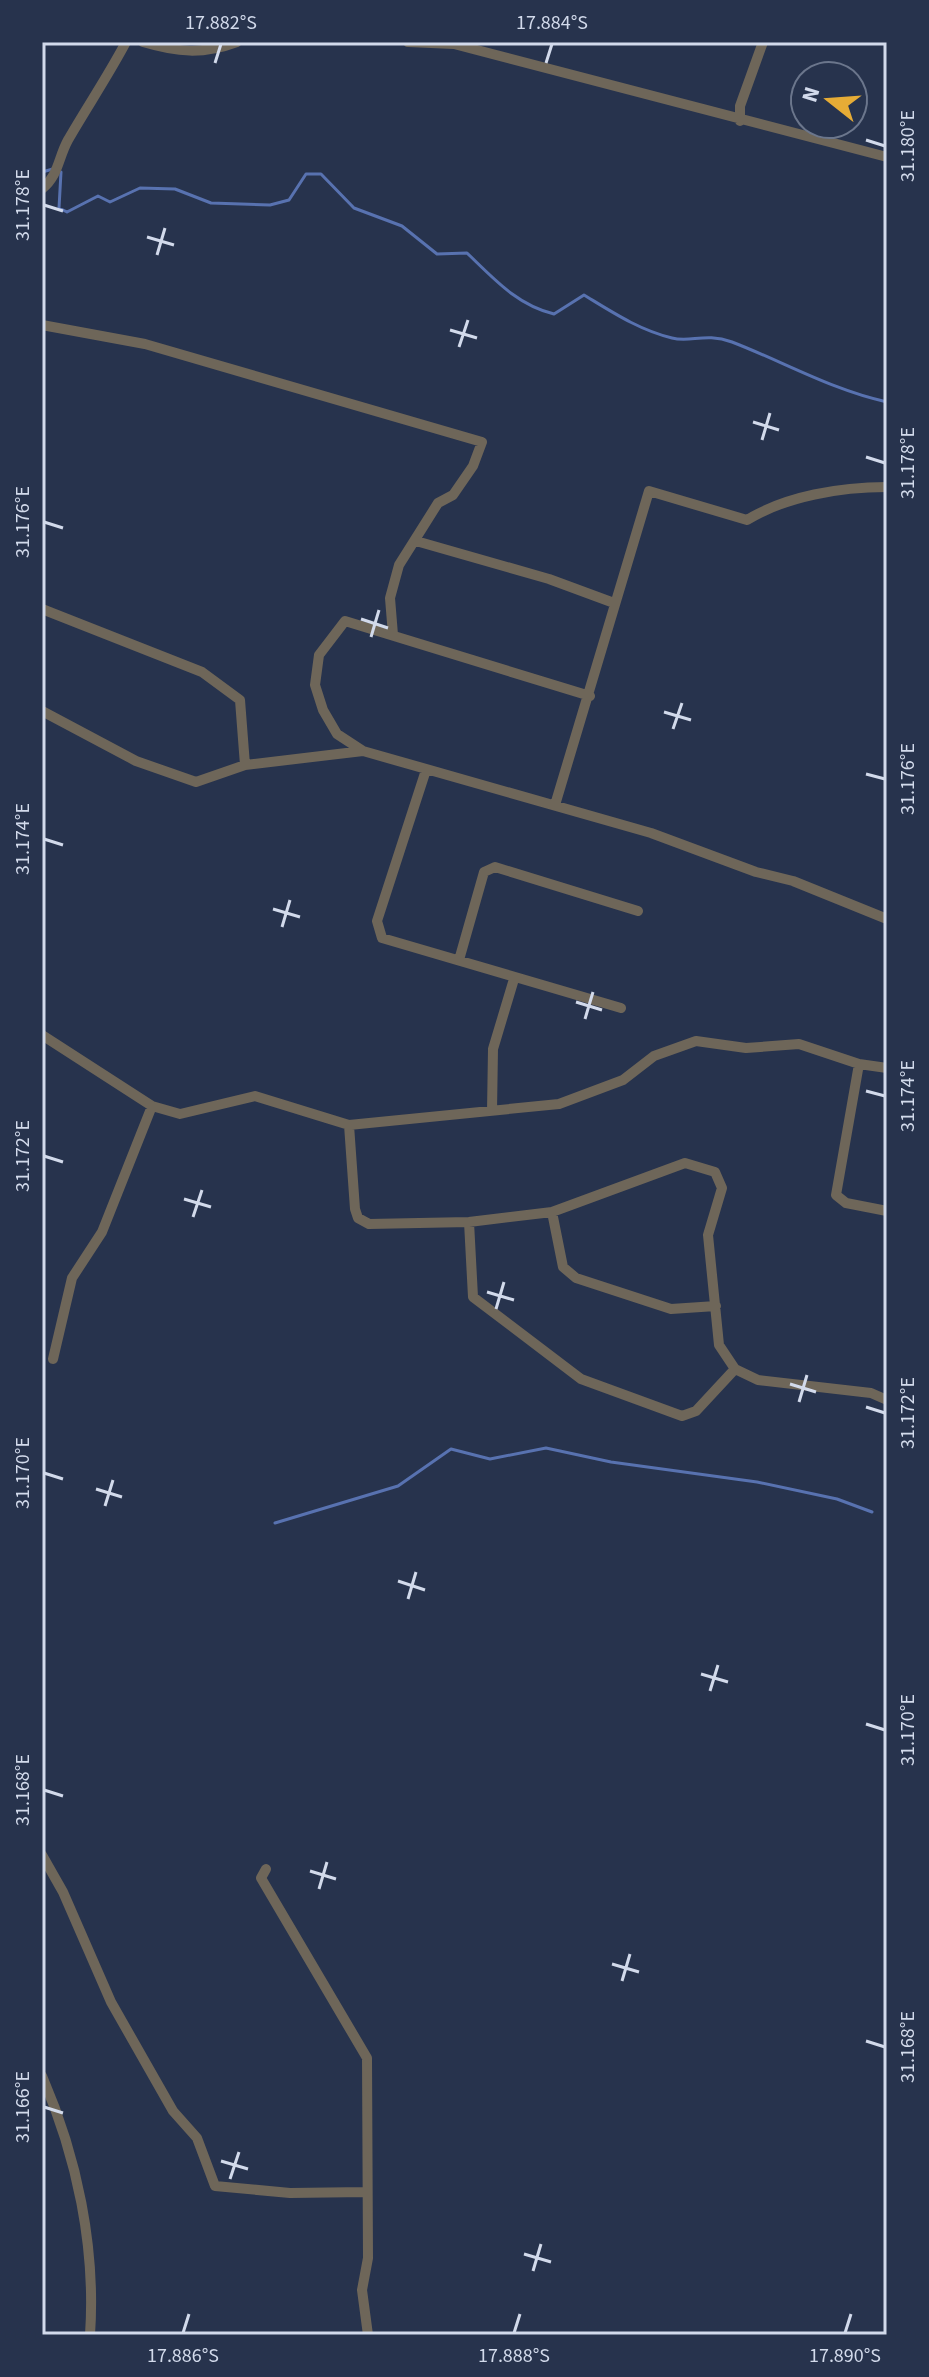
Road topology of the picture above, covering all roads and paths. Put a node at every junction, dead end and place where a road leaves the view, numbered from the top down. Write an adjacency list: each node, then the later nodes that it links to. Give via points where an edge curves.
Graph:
1 (126, 42): 8 (street, via 66,142 53,180)
2 (143, 42): 3 (street, via 181,52 210,51)
3 (236, 42)
4 (408, 42): 6 (street, via 454,44)
5 (763, 42): 6 (street, via 740,106)
6 (740, 121): 7 (street)
7 (887, 157)
8 (42, 189)
9 (42, 325): 11 (street, via 145,344 482,442 460,486 438,503)
10 (887, 487): 12 (street, via 799,498 747,520 649,491)
11 (416, 541): 12 (street); 14 (street, via 399,565 390,598)
12 (614, 603): 15 (street)
13 (42, 609): 18 (street, via 202,672 240,700)
14 (393, 635): 15 (street); 17 (street, via 345,621 319,655 315,685 323,710 337,734)
15 (590, 696): 20 (street)
16 (42, 711): 18 (street, via 136,761 196,782)
17 (363, 751): 18 (street); 19 (street)
18 (245, 765)
19 (426, 770): 20 (street); 23 (street, via 377,921 382,938)
20 (555, 805): 22 (street, via 793,881)
21 (638, 911): 23 (street, via 495,867 484,872)
22 (887, 919)
23 (459, 960): 24 (street)
24 (514, 979): 25 (street); 30 (street, via 493,1049)
25 (621, 1008)
26 (42, 1035): 29 (street)
27 (859, 1064): 28 (street); 30 (street, via 799,1044 746,1048 696,1041 654,1056 623,1080 559,1104); 32 (street, via 836,1195 846,1203)
28 (887, 1068)
29 (152, 1106): 31 (street, via 180,1114 255,1096); 36 (street, via 102,1232 72,1278)
30 (492, 1111): 31 (street)
31 (349, 1125): 34 (street, via 358,1218 369,1224)
32 (887, 1211)
33 (552, 1212): 34 (street); 35 (street, via 563,1267 576,1278 671,1309); 35 (street, via 685,1163 715,1172 722,1188 708,1235)
34 (469, 1222): 37 (street, via 473,1297 581,1379 682,1416 696,1411)
35 (716, 1306): 37 (street, via 719,1345)
36 (53, 1359)
37 (735, 1369): 38 (street, via 758,1380 871,1393)
38 (887, 1400)
39 (42, 1855): 42 (street, via 111,2002 173,2111 197,2138 215,2186 290,2193)
40 (266, 1869): 42 (street, via 261,1878 367,2058)
41 (42, 2076): 43 (street, via 80,2191 91,2283)
42 (366, 2192): 44 (street, via 368,2258 362,2290)
43 (90, 2335)
44 (368, 2335)

